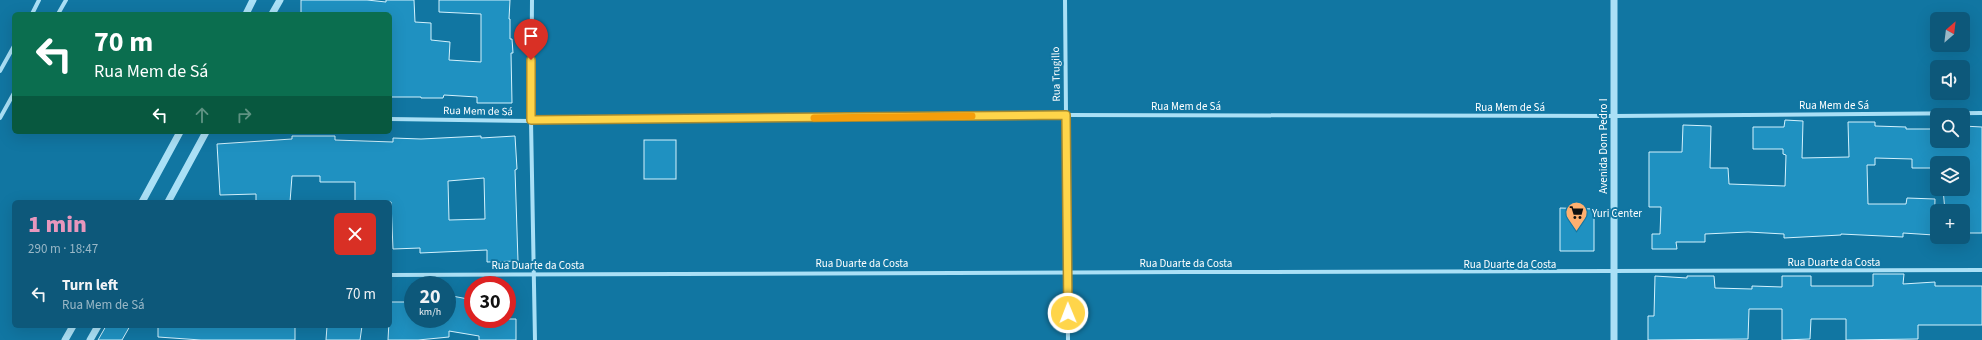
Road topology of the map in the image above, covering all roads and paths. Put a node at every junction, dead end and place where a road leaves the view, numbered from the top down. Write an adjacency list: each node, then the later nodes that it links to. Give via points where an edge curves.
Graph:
1 (39, 0): 8 (street)
2 (66, 0): 9 (street)
3 (254, 0): 10 (street)
4 (280, 0): 11 (street)
5 (532, 0): 20 (street)
6 (1065, 0): 16 (street, Rua Trugillo)
7 (1614, 0): 17 (street, Avenida Dom Pedro I)
8 (33, 12)
9 (59, 12)
10 (247, 12)
11 (273, 12)
12 (12, 50): 13 (street)
13 (0, 71)
14 (12, 97): 18 (street)
15 (1982, 113): 17 (street, Rua Mem de Sá)
16 (1066, 115): 17 (street, Rua Mem de Sá); 20 (street, Rua Mem de Sá); 26 (street, Rua Trugillo)
17 (1614, 116): 27 (street, Avenida Dom Pedro I)
18 (0, 118)
19 (392, 118): 20 (street, Rua Mem de Sá)
20 (531, 120): 28 (street)
21 (179, 134): 23 (street)
22 (205, 134): 24 (street)
23 (143, 200)
24 (169, 200)
25 (1982, 270): 27 (street, Rua Duarte da Costa)
26 (1067, 272): 27 (street, Rua Duarte da Costa); 28 (street, Rua Duarte da Costa); 35 (street, Rua Trugillo)
27 (1614, 273): 36 (street, Avenida Dom Pedro I)
28 (534, 274): 29 (street, Rua Duarte da Costa); 34 (street)
29 (392, 275)
30 (72, 328): 32 (street)
31 (97, 328): 33 (street)
32 (65, 340)
33 (90, 340)
34 (535, 340)
35 (1068, 340)
36 (1614, 340)

